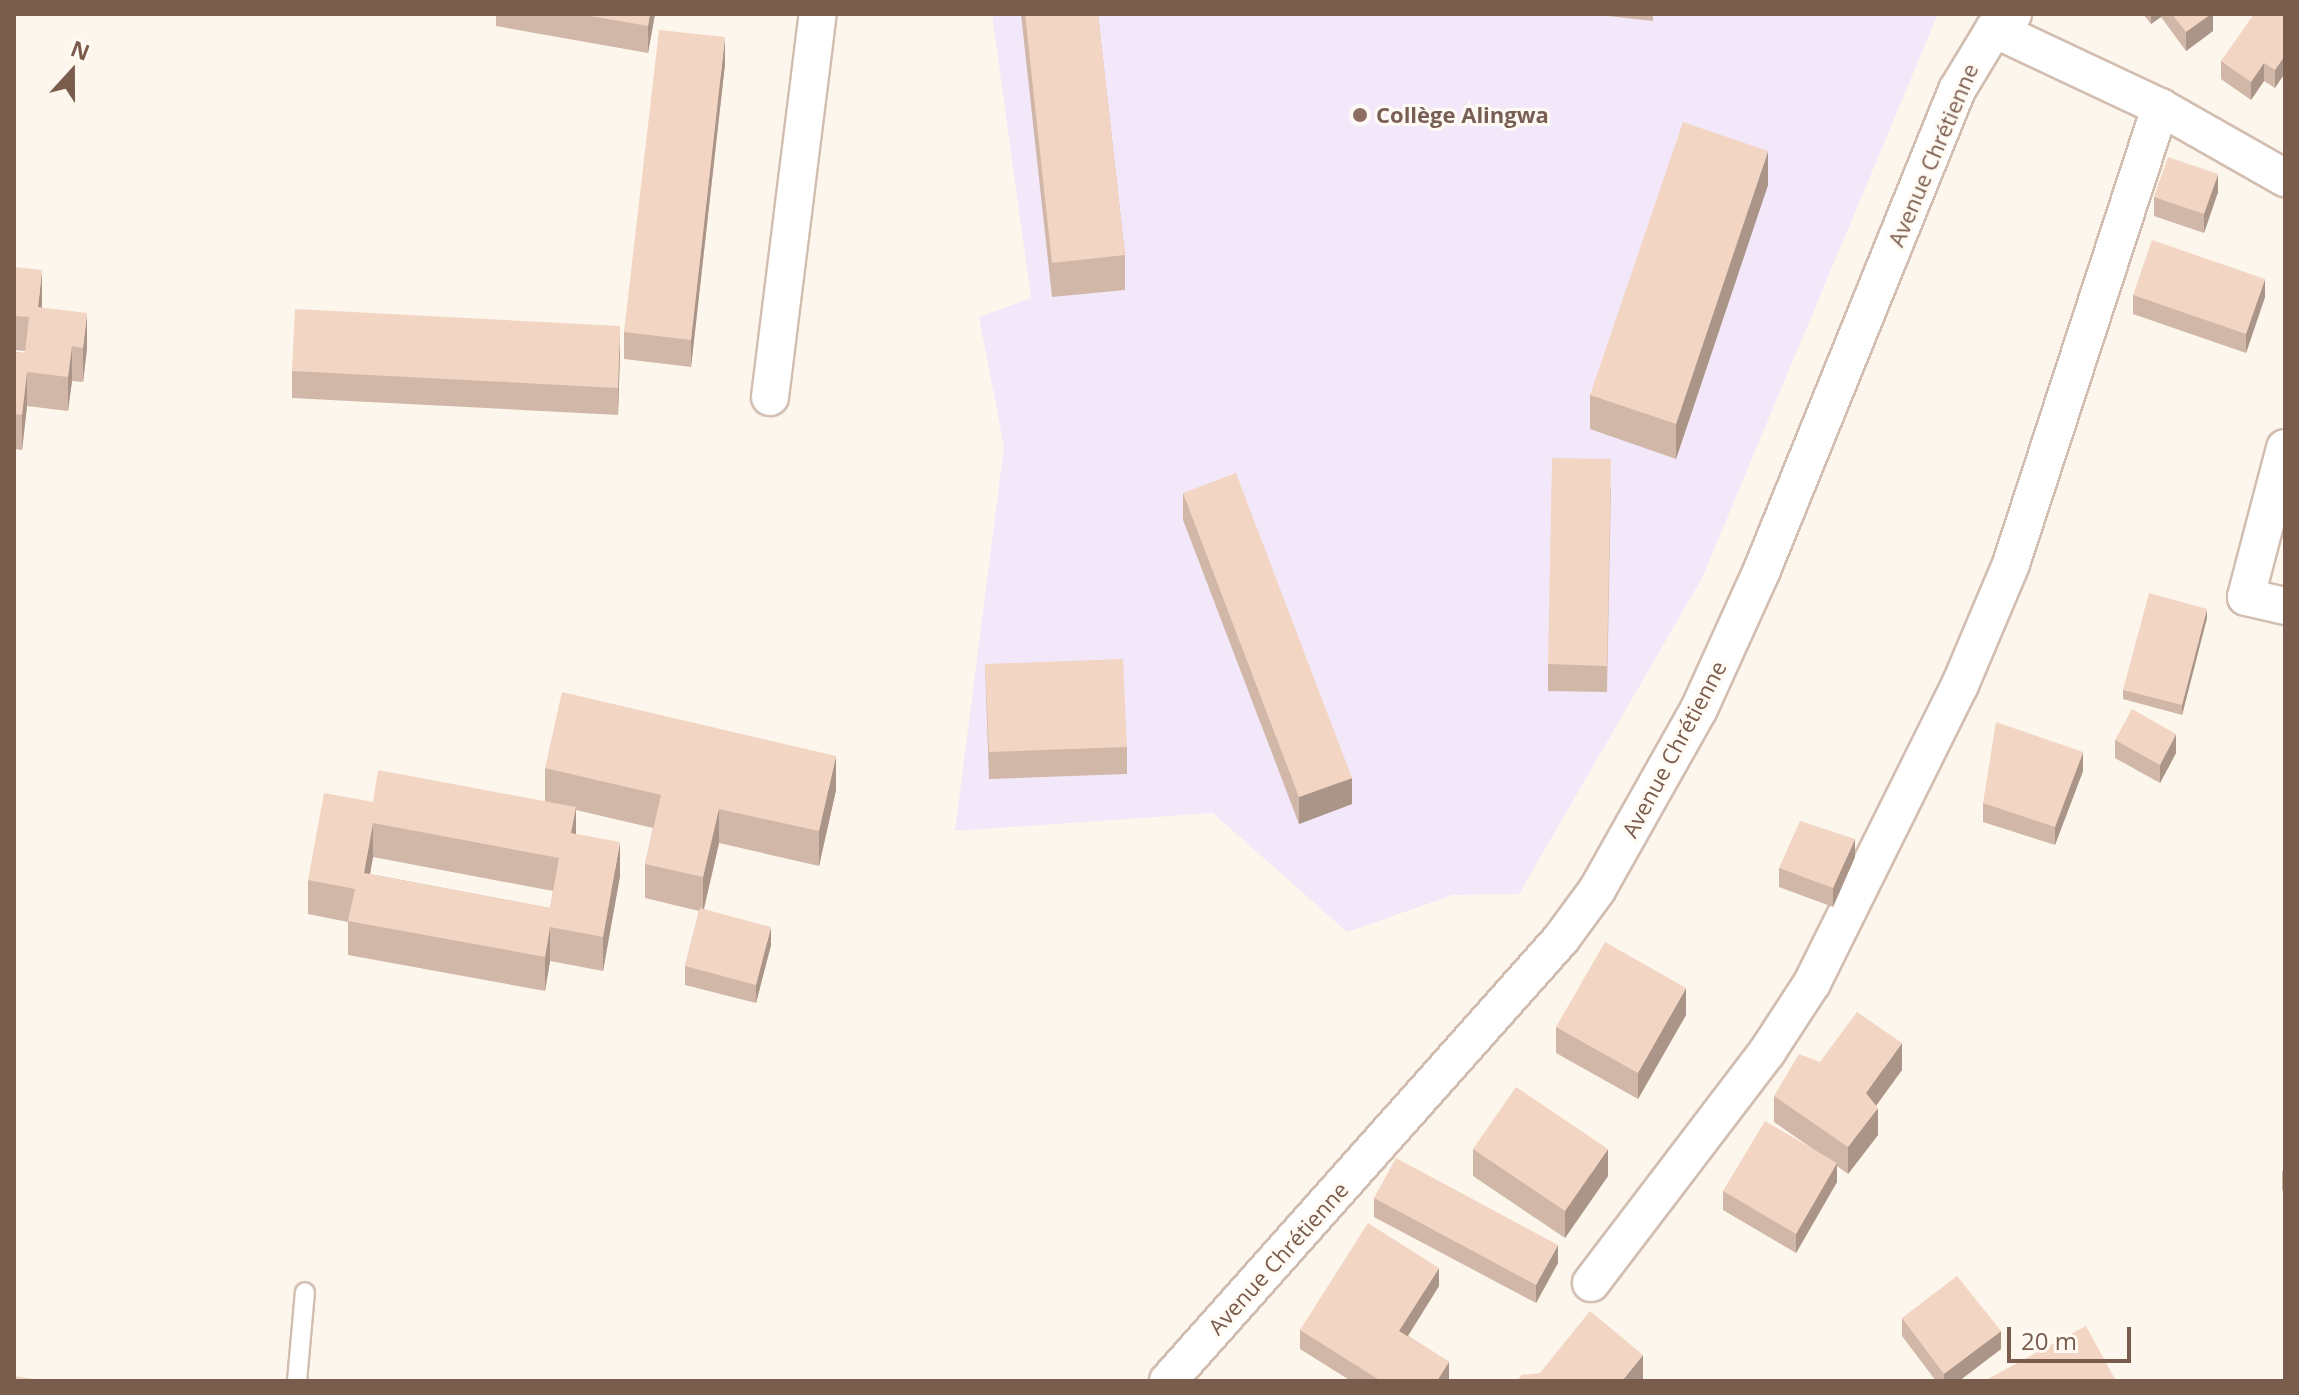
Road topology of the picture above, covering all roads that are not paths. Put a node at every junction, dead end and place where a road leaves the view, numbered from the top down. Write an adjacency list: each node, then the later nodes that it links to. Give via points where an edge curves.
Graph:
1 (818, 14): 5 (street)
2 (2004, 21): 3 (street); 11 (street, Avenue Chrétienne, via 1957,90 1762,570 1699,709 1597,890 1561,939)
3 (2160, 107): 4 (street); 8 (street, via 2011,564 1960,685 1812,983 1767,1052)
4 (2285, 178)
5 (770, 397)
6 (2285, 448): 7 (street, via 2246,597)
7 (2285, 606)
8 (1591, 1283)
9 (305, 1292): 10 (lane)
10 (297, 1381)
11 (1168, 1381)

